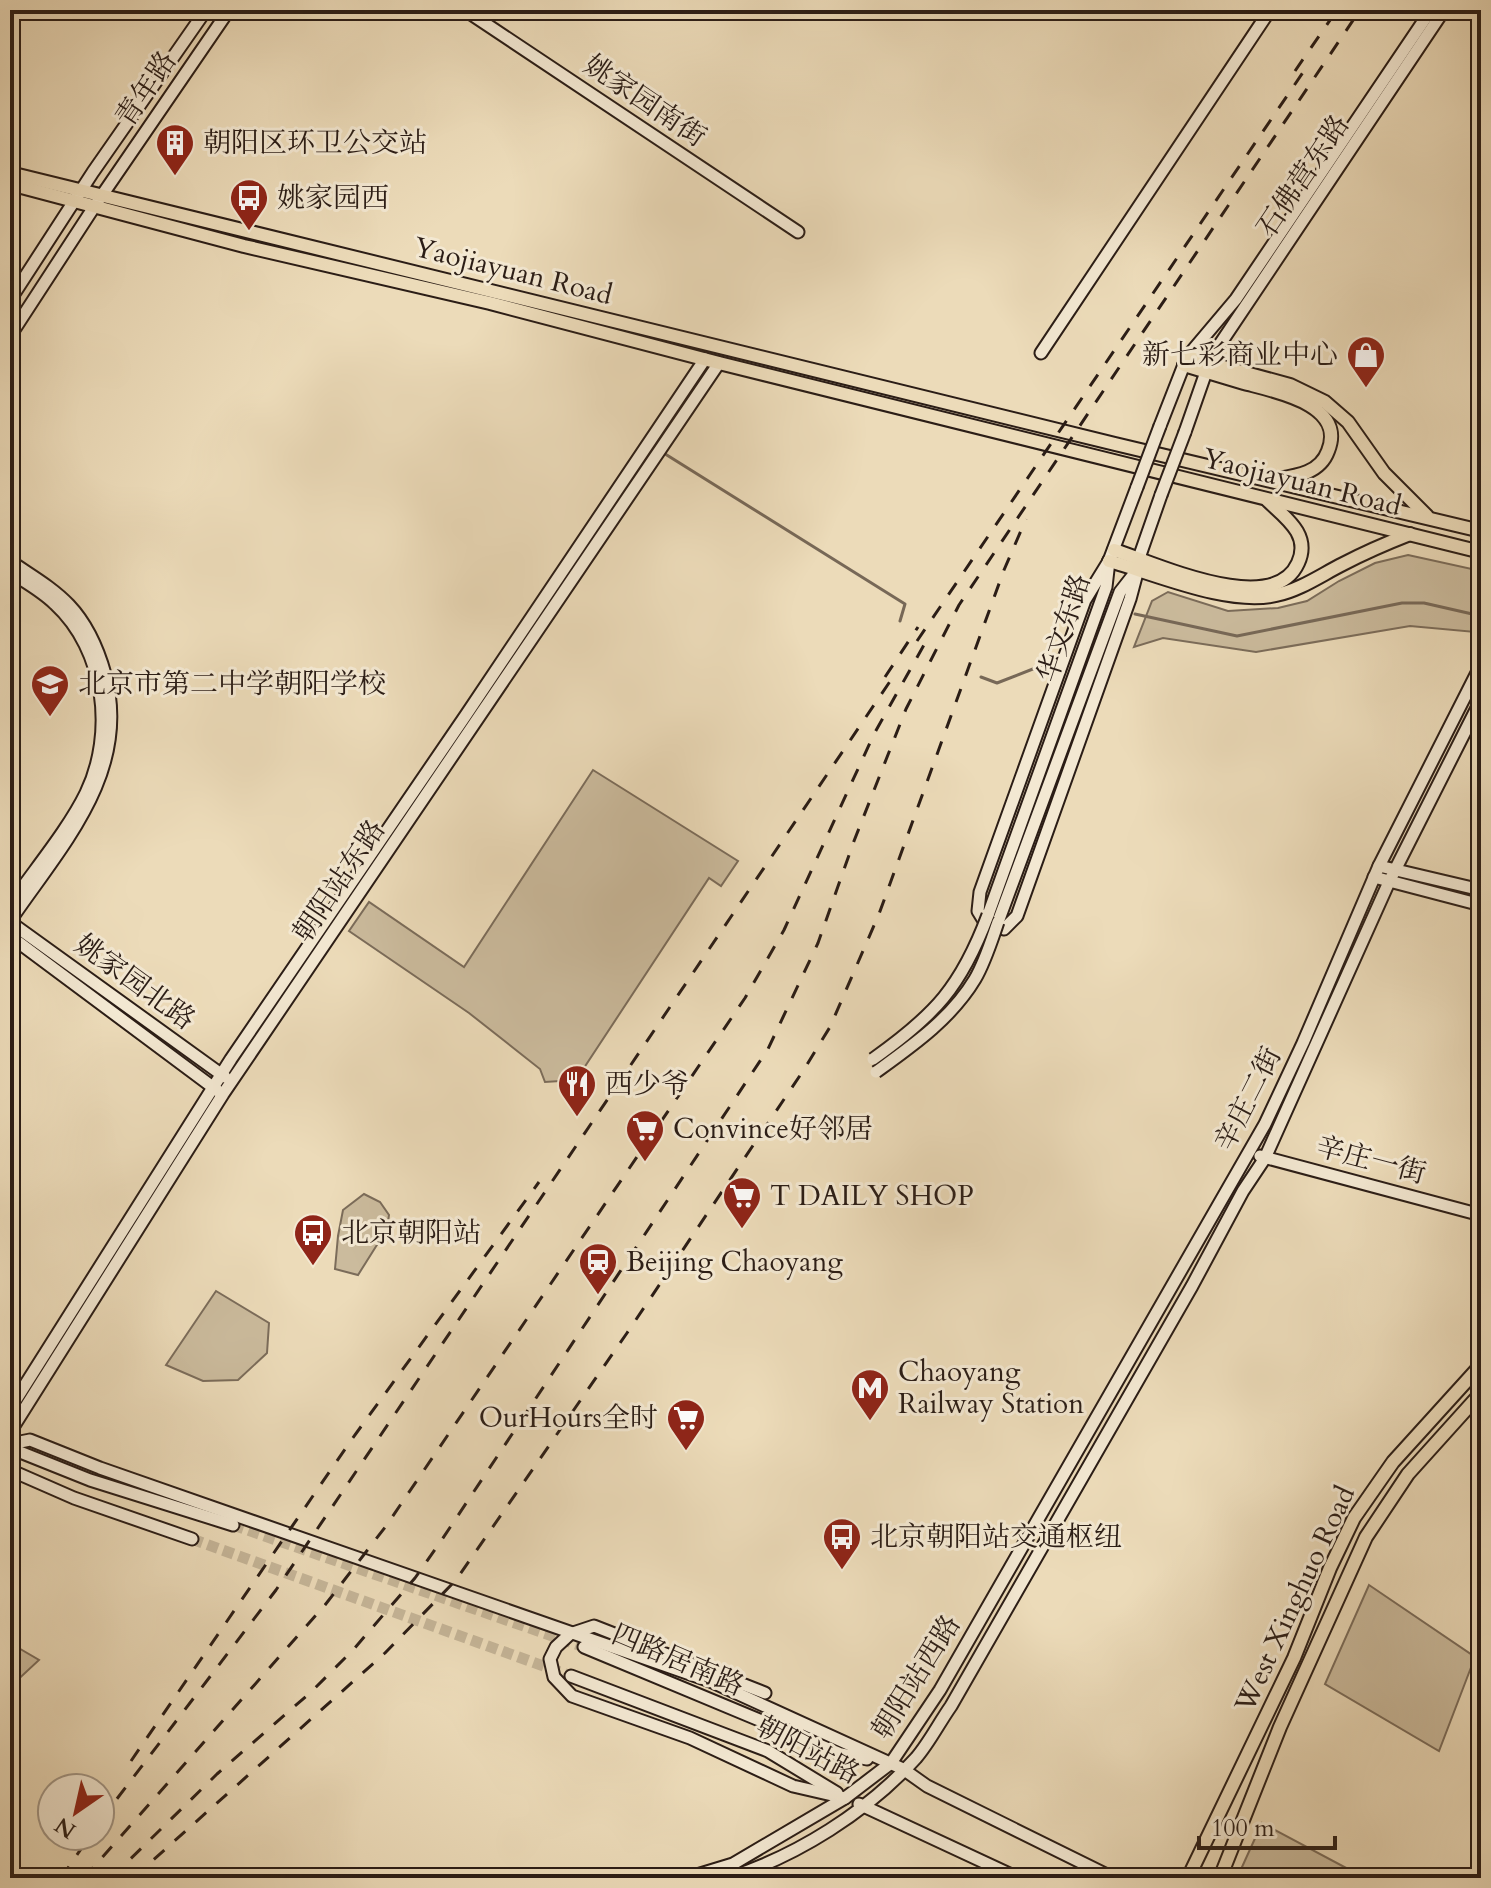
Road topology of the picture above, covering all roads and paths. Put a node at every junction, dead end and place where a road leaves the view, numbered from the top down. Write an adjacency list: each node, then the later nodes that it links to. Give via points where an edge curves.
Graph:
1 (206, 10): 9 (main road, 青年路)
2 (229, 10): 10 (main road, 青年路)
3 (465, 10): 12 (main road, 姚家园南街)
4 (1270, 10): 17 (main road)
5 (1431, 10): 19 (main road, 石佛营东路, via 1236,299)
6 (1444, 10): 21 (main road, 石佛营东路)
7 (10, 173): 9 (main road, Yaojiayuan Road)
8 (10, 184): 9 (main road, Yaojiayuan Road)
9 (78, 196): 10 (main road, Yaojiayuan Road); 11 (main road, Yaojiayuan Road); 13 (main road, 青年路)
10 (102, 196): 11 (main road, 青年路); 22 (main road, Yaojiayuan Road)
11 (94, 207): 14 (main road, 青年路); 18 (main road, Yaojiayuan Road)
12 (798, 232)
13 (48, 242): 14 (main road, via 59,242); 15 (main road, 青年路)
14 (64, 253): 16 (main road, 青年路)
15 (10, 300)
16 (10, 336)
17 (1041, 353)
18 (705, 359): 20 (main road, Yaojiayuan Road); 45 (main road, 朝阳站东路)
19 (1186, 361): 21 (main road); 28 (main road, 华文东路, bridge)
20 (719, 363): 23 (main road, Yaojiayuan Road); 45 (main road, 朝阳站东路)
21 (1207, 367): 22 (main road, via 1303,402 1330,427 1329,449 1319,465 1301,475); 24 (main road, via 1290,385 1325,402); 30 (main road, 华文东路, bridge)
22 (1268, 481): 24 (main road, Yaojiayuan Road)
23 (1266, 499): 26 (main road, Yaojiayuan Road); 30 (main road, via 1299,532 1302,547 1298,564 1274,585 1238,588)
24 (1429, 518): 25 (main road, Yaojiayuan Road)
25 (1481, 531)
26 (1410, 534): 27 (main road, Yaojiayuan Road); 30 (main road, via 1276,596 1223,594)
27 (1481, 552)
28 (1112, 555): 30 (main road); 30 (main road, via 1085,600 980,892 978,911 986,924 1004,929 1017,916); 40 (main road, 华文东路, via 1106,587)
29 (10, 561): 41 (main road, via 68,604 84,625 99,652 112,721 94,795)
30 (1139, 563): 40 (main road, 华文东路, via 1120,592)
31 (10, 572): 38 (main road, via 56,604 72,623 97,674 102,724 86,793)
32 (1481, 665): 35 (main road, 辛庄二街)
33 (1481, 700): 34 (main road, 辛庄二街)
34 (1395, 870): 35 (main road); 36 (main road, 辛庄二街); 37 (main road)
35 (1376, 872): 36 (main road); 47 (main road, 辛庄二街, via 1303,1043)
36 (1389, 882): 39 (main road); 48 (main road, 辛庄二街)
37 (1481, 890)
38 (10, 905)
39 (1481, 905)
40 (993, 919): 43 (main road, bridge, via 958,981 912,1032); 44 (main road, bridge, via 974,980 950,1013)
41 (10, 921): 45 (main road, 姚家园北路)
42 (10, 936): 46 (main road, 姚家园北路)
43 (873, 1059)
44 (876, 1072)
45 (227, 1078): 46 (main road, 朝阳站东路)
46 (218, 1091): 52 (main road, 朝阳站东路); 53 (main road, 朝阳站东路)
47 (1248, 1154): 48 (main road, 辛庄一街); 57 (main road, 辛庄二街)
48 (1265, 1158): 49 (main road, 辛庄一街); 59 (main road, 辛庄二街)
49 (1481, 1215)
50 (1481, 1365): 71 (main road, West Xinghuo Road, via 1393,1462 1354,1518 1294,1658)
51 (1481, 1393): 72 (main road, West Xinghuo Road, via 1408,1474 1366,1537 1280,1727)
52 (10, 1409)
53 (10, 1432)
54 (10, 1446): 56 (main road, via 90,1480); 63 (main road, via 30,1440 710,1681)
55 (10, 1470): 58 (main road)
56 (233, 1525)
57 (1026, 1538): 63 (main road, 朝阳站西路, via 940,1690)
58 (192, 1539)
59 (1043, 1547): 64 (main road, 朝阳站西路, via 951,1706)
60 (584, 1647): 63 (main road, 四路居南路, via 841,1754)
61 (571, 1676): 65 (main road, 朝阳站路, via 768,1751)
62 (765, 1693): 65 (main road, via 594,1626 570,1634 550,1659 554,1677 572,1696 690,1738 793,1786)
63 (891, 1763): 64 (main road, 朝阳站路); 65 (main road, 朝阳站西路)
64 (903, 1769): 66 (main road, 朝阳站西路); 70 (main road, 朝阳站路, via 927,1786)
65 (845, 1798): 66 (main road, 朝阳站路); 67 (main road, 朝阳站西路, via 733,1864)
66 (864, 1806): 68 (main road, 朝阳站西路, via 775,1861); 69 (main road, 朝阳站路)
67 (687, 1878)
68 (728, 1878)
69 (1018, 1878)
70 (1113, 1878)
71 (1188, 1878)
72 (1220, 1878)

